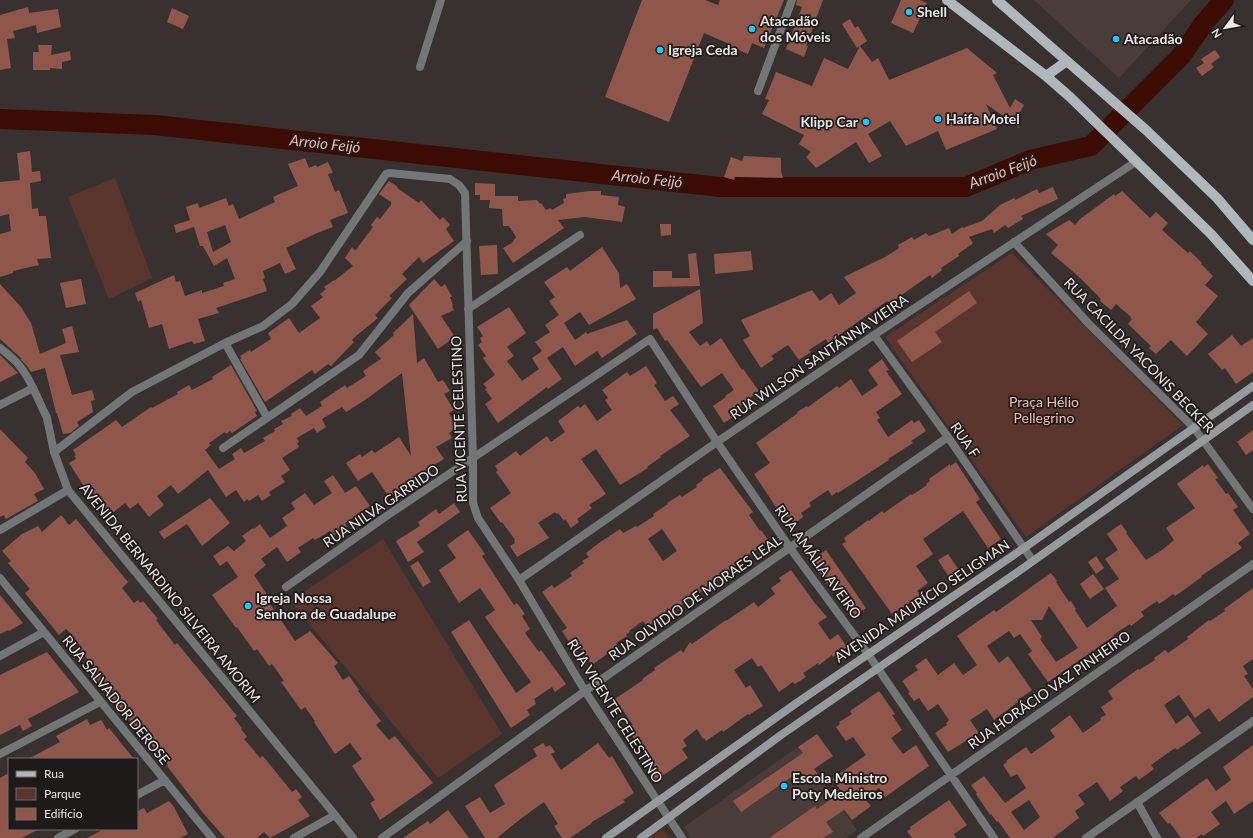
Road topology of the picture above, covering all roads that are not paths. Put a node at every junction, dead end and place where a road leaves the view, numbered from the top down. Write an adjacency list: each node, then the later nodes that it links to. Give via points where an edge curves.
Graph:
1 (441, 0): 6 (street)
2 (792, 0): 8 (street)
3 (947, 0): 7 (main road)
4 (997, 0): 5 (main road)
5 (1067, 61): 7 (main road); 11 (main road, via 1142,126 1217,198)
6 (420, 67)
7 (1046, 76): 9 (main road)
8 (758, 91)
9 (1137, 161): 13 (street, RUA WILSON SANTÁNNA VIEIRA); 14 (main road, via 1211,234)
10 (580, 235): 15 (street)
11 (1253, 240)
12 (467, 241): 15 (street, RUA VICENTE CELESTINO); 18 (street, RUA VICENTE CELESTINO, via 464,194 459,185 450,179 386,174 320,272 292,304 263,326); 24 (street, via 408,293 358,355)
13 (1014, 242): 16 (street, RUA WILSON SANTÁNNA VIEIRA); 25 (street, RUA CACILDA YACONIS BECKER, via 1089,324)
14 (1253, 281)
15 (468, 309): 31 (street, RUA VICENTE CELESTINO)
16 (874, 335): 26 (street, RUA F); 28 (street, RUA WILSON SANTÁNNA VIEIRA)
17 (650, 340): 28 (street, RUA AMÁLIA AVEIRO); 31 (street, RUA NILVA GARRIDO)
18 (225, 343): 24 (street); 30 (street, via 132,392)
19 (0, 348): 21 (street, AVENIDA BERNARDINO SILVEIRA AMORIM, via 24,370)
20 (1253, 386): 25 (main road, AVENIDA MAURÍCIO SELIGMAN)
21 (33, 388): 22 (street); 30 (street, AVENIDA BERNARDINO SILVEIRA AMORIM, via 47,418)
22 (0, 405)
23 (1253, 406): 27 (main road, AVENIDA MAURÍCIO SELIGMAN)
24 (267, 417): 29 (street)
25 (1194, 428): 27 (street, RUA CACILDA YACONIS BECKER); 36 (main road, AVENIDA MAURÍCIO SELIGMAN)
26 (948, 438): 35 (street, RUA OLVIDIO DE MORAES LEAL); 36 (street, RUA F)
27 (1204, 441): 33 (street, RUA CACILDA YACONIS BECKER); 37 (main road, AVENIDA MAURÍCIO SELIGMAN)
28 (717, 442): 35 (street, RUA AMÁLIA AVEIRO); 40 (street, RUA WILSON SANTÁNNA VIEIRA)
29 (223, 448)
30 (54, 452): 32 (street, AVENIDA BERNARDINO SILVEIRA AMORIM)
31 (473, 458): 40 (street, RUA VICENTE CELESTINO, via 475,511); 41 (street, RUA NILVA GARRIDO)
32 (68, 490): 34 (street); 55 (street, AVENIDA BERNARDINO SILVEIRA AMORIM)
33 (1253, 509)
34 (0, 530)
35 (790, 548): 43 (street, RUA AMÁLIA AVEIRO); 46 (street, RUA OLVIDIO DE MORAES LEAL)
36 (1024, 548): 37 (street, RUA F); 43 (main road, AVENIDA MAURÍCIO SELIGMAN)
37 (1033, 561): 45 (main road, AVENIDA MAURÍCIO SELIGMAN)
38 (1253, 564): 50 (street, RUA HORÁCIO VAZ PINHEIRO)
39 (0, 578): 42 (street, RUA SALVADOR DEROSE)
40 (519, 580): 46 (street, RUA VICENTE CELESTINO)
41 (286, 587)
42 (44, 632): 44 (street); 47 (street, RUA SALVADOR DEROSE)
43 (868, 654): 45 (street, RUA AMÁLIA AVEIRO); 53 (main road, AVENIDA MAURÍCIO SELIGMAN)
44 (0, 656)
45 (878, 668): 50 (street, RUA AMÁLIA AVEIRO); 56 (main road, AVENIDA MAURÍCIO SELIGMAN, via 781,735)
46 (585, 691): 53 (street, RUA VICENTE CELESTINO); 62 (street, RUA OLVIDIO DE MORAES LEAL)
47 (100, 702): 49 (street); 51 (street, RUA SALVADOR DEROSE)
48 (1253, 721): 54 (street)
49 (0, 754)
50 (951, 775): 66 (street, RUA HORÁCIO VAZ PINHEIRO); 67 (street, RUA AMÁLIA AVEIRO)
51 (165, 780): 52 (street); 59 (street, RUA SALVADOR DEROSE)
52 (138, 795)
53 (658, 802): 56 (street, RUA VICENTE CELESTINO); 63 (main road, AVENIDA MAURÍCIO SELIGMAN)
54 (1137, 802): 68 (street); 69 (street)
55 (335, 815): 60 (street); 61 (street, AVENIDA BERNARDINO SILVEIRA AMORIM)
56 (669, 818): 64 (main road, AVENIDA MAURÍCIO SELIGMAN); 65 (street, RUA VICENTE CELESTINO)
57 (73, 830): 58 (street)
58 (58, 838)
59 (212, 838)
60 (294, 838)
61 (353, 838)
62 (382, 838)
63 (606, 838)
64 (641, 838)
65 (682, 838)
66 (861, 838)
67 (994, 838)
68 (1086, 838)
69 (1157, 838)

